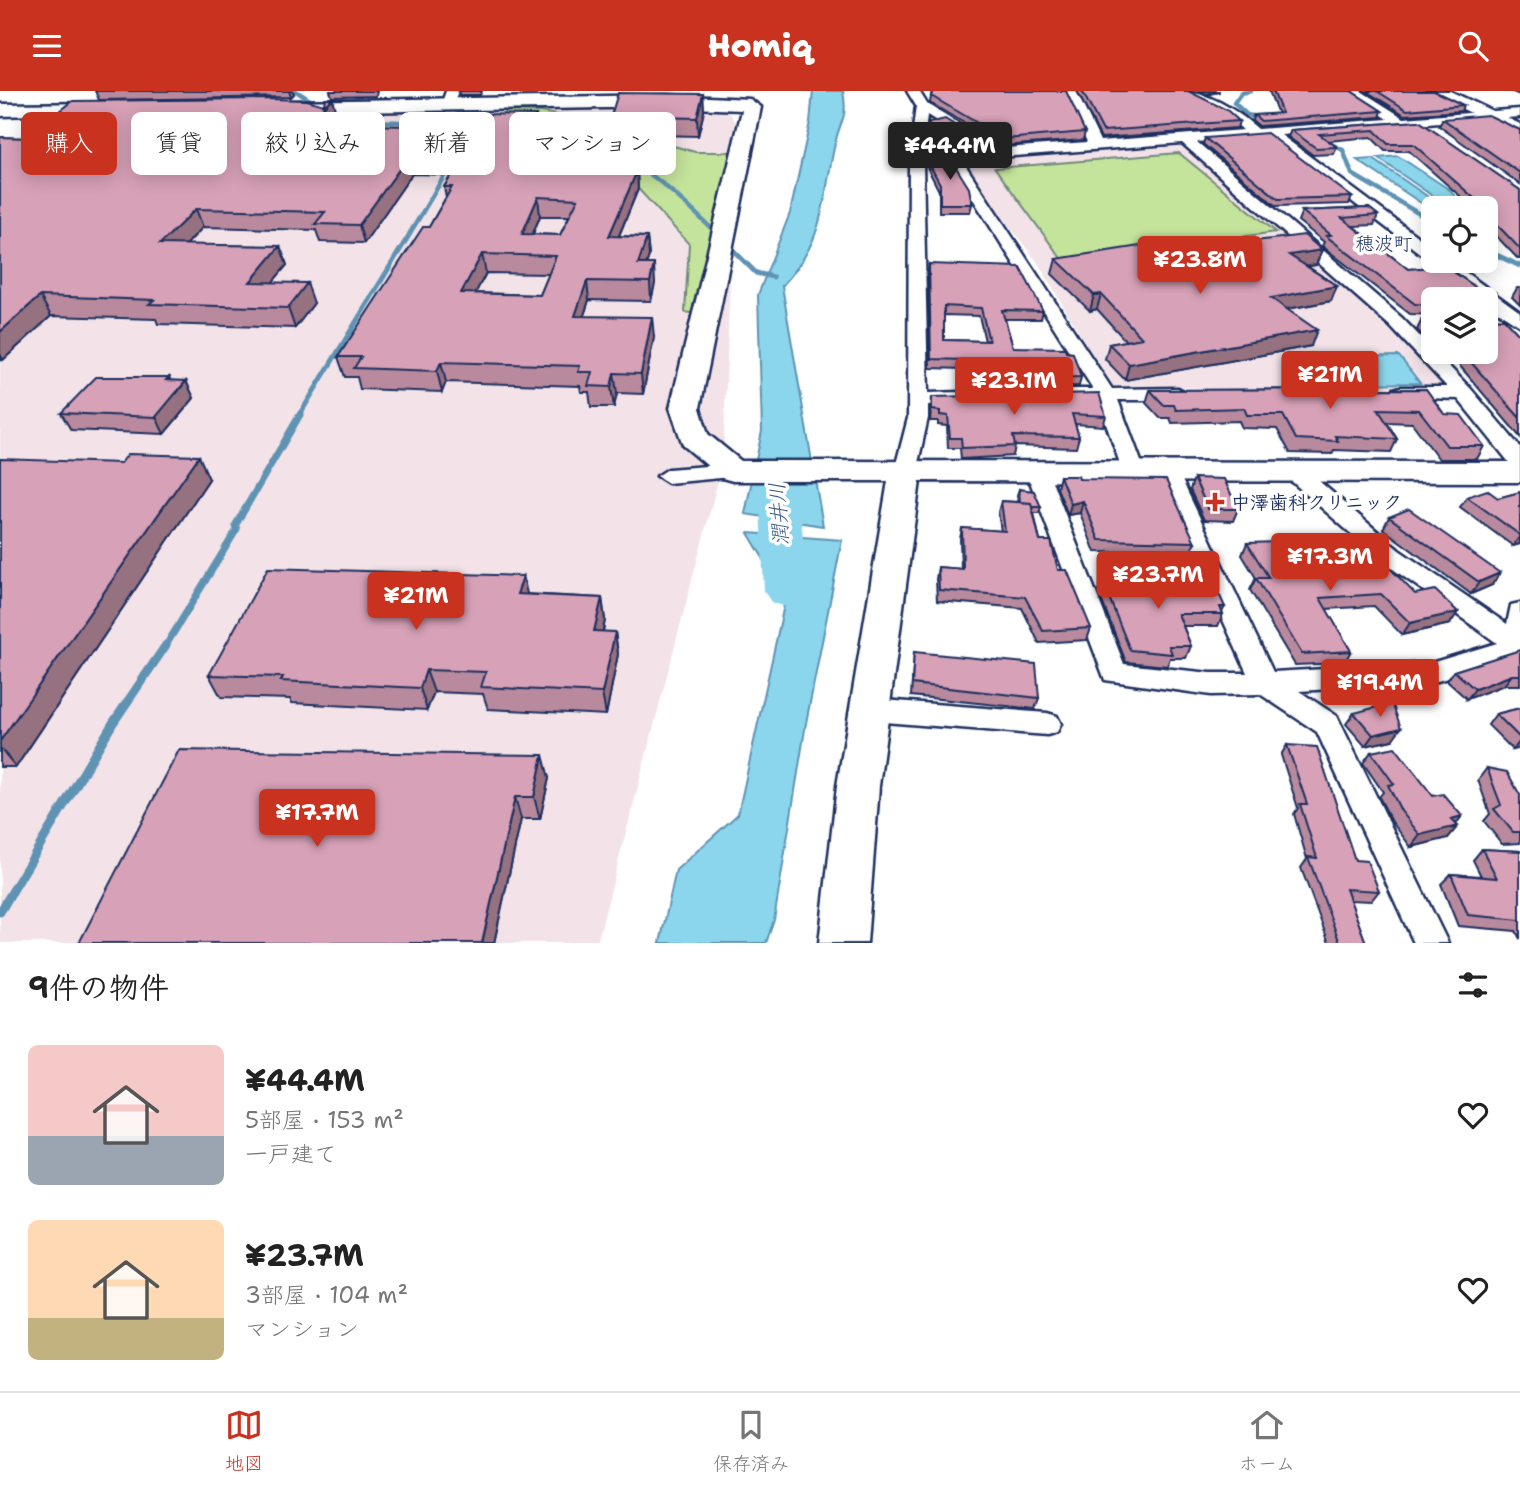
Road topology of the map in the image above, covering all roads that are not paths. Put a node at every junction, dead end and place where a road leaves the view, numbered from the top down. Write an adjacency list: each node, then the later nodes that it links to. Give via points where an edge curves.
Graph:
1 (913, 91): 8 (street)
2 (1070, 91): 20 (street)
3 (1184, 91): 17 (street, via 1231,112)
4 (1352, 91): 15 (street)
5 (1436, 91): 13 (street)
6 (668, 96): 7 (street); 42 (street, via 752,107 685,408 694,438)
7 (449, 98): 9 (street)
8 (922, 106): 21 (street); 23 (street)
9 (270, 107)
10 (130, 109): 11 (street)
11 (0, 110)
12 (1520, 113): 13 (street)
13 (1487, 115): 14 (street); 16 (street)
14 (1420, 121): 15 (street); 18 (street)
15 (1401, 122): 17 (street)
16 (1520, 131)
17 (1260, 132): 19 (street); 24 (street)
18 (1442, 137)
19 (1185, 138): 20 (street); 27 (street)
20 (1095, 144): 21 (street)
21 (995, 152): 22 (street)
22 (953, 156): 23 (street); 36 (street)
23 (916, 159): 40 (street)
24 (1372, 210): 25 (street); 28 (street)
25 (1347, 211)
26 (1298, 214): 27 (street)
27 (1274, 215): 31 (street)
28 (1421, 247)
29 (1456, 273): 30 (street)
30 (1520, 321): 33 (street)
31 (1396, 322): 32 (street); 35 (street)
32 (1421, 322)
33 (1498, 322)
34 (1381, 393): 35 (street)
35 (1464, 393): 41 (street)
36 (1106, 394): 37 (street); 38 (street); 45 (street)
37 (1202, 394)
38 (1052, 395)
39 (985, 397): 40 (street)
40 (919, 399): 44 (street)
41 (1520, 461)
42 (733, 471): 44 (street); 49 (street)
43 (1037, 471): 44 (street); 45 (street); 52 (street, via 1114,673 1211,684)
44 (905, 472): 53 (street)
45 (1134, 472): 47 (street)
46 (1520, 472): 48 (street)
47 (1168, 474): 48 (street); 52 (street)
48 (1297, 474): 51 (street, via 1391,557)
49 (679, 475)
50 (1520, 612): 51 (street)
51 (1520, 646): 52 (street, via 1431,673)
52 (1265, 683): 56 (street, via 1327,724)
53 (871, 710): 54 (street); 55 (street, via 858,786)
54 (1047, 724)
55 (843, 943)
56 (1431, 943)

